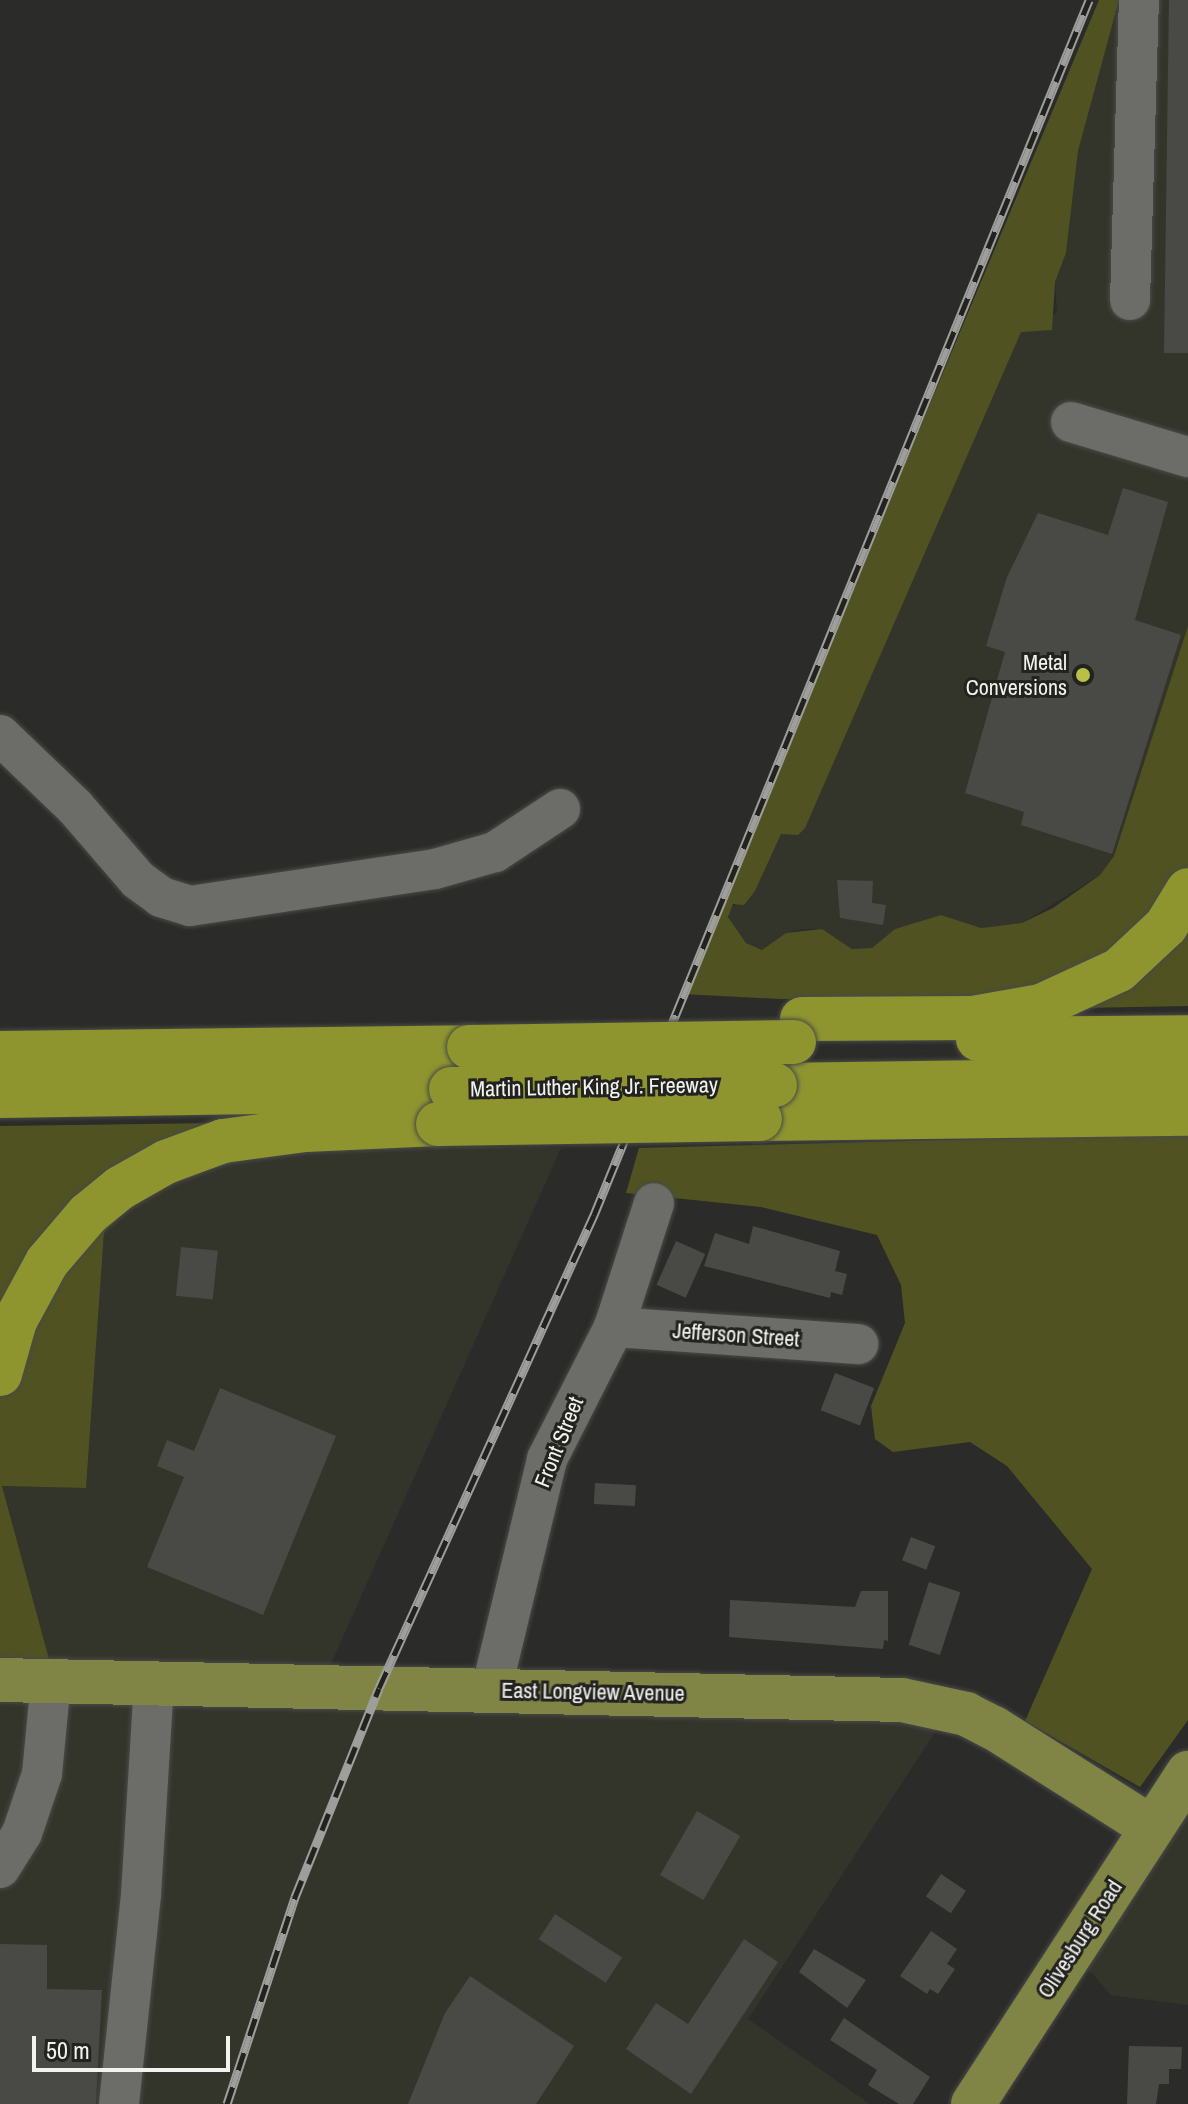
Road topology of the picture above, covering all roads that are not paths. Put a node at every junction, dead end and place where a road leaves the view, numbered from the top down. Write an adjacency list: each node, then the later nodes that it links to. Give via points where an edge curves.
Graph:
1 (1139, 0): 2 (street)
2 (1130, 300)
3 (1071, 422): 4 (street)
4 (1188, 457)
5 (0, 735): 6 (street, via 75,807 138,880 161,897 190,906 435,869 495,852)
6 (560, 809)
7 (1188, 890): 8 (highway, via 1166,926 1119,970 1041,1006 973,1018)
8 (798, 1031): 10 (highway, Martin Luther King Jr. Freeway); 11 (highway, Martin Luther King Jr. Freeway, bridge, via 473,1036 371,1048)
9 (0, 1032): 11 (highway)
10 (1188, 1037)
11 (91, 1052): 12 (highway, Martin Luther King Jr. Freeway)
12 (0, 1053)
13 (1188, 1079): 15 (highway, Martin Luther King Jr. Freeway)
14 (0, 1096): 16 (highway, Martin Luther King Jr. Freeway)
15 (767, 1102): 16 (highway, Martin Luther King Jr. Freeway, bridge); 17 (highway)
16 (445, 1107): 21 (highway, via 223,1141 166,1162 120,1188 88,1214 47,1262 15,1321)
17 (1188, 1114)
18 (654, 1203): 19 (street, Front Street)
19 (614, 1327): 20 (street, Jefferson Street); 25 (street, Front Street, via 547,1459)
20 (858, 1344)
21 (0, 1374)
22 (0, 1680): 23 (main road, East Longview Avenue)
23 (51, 1681): 24 (main road, East Longview Avenue); 28 (street, via 42,1774 22,1833)
24 (154, 1683): 25 (main road, East Longview Avenue); 29 (street, via 141,1895)
25 (491, 1691): 27 (main road, East Longview Avenue, via 859,1696 936,1706 994,1728)
26 (1188, 1773): 27 (main road, Olivesburg Road)
27 (1152, 1828): 30 (main road, Olivesburg Road)
28 (0, 1868)
29 (119, 2104)
30 (973, 2104)

